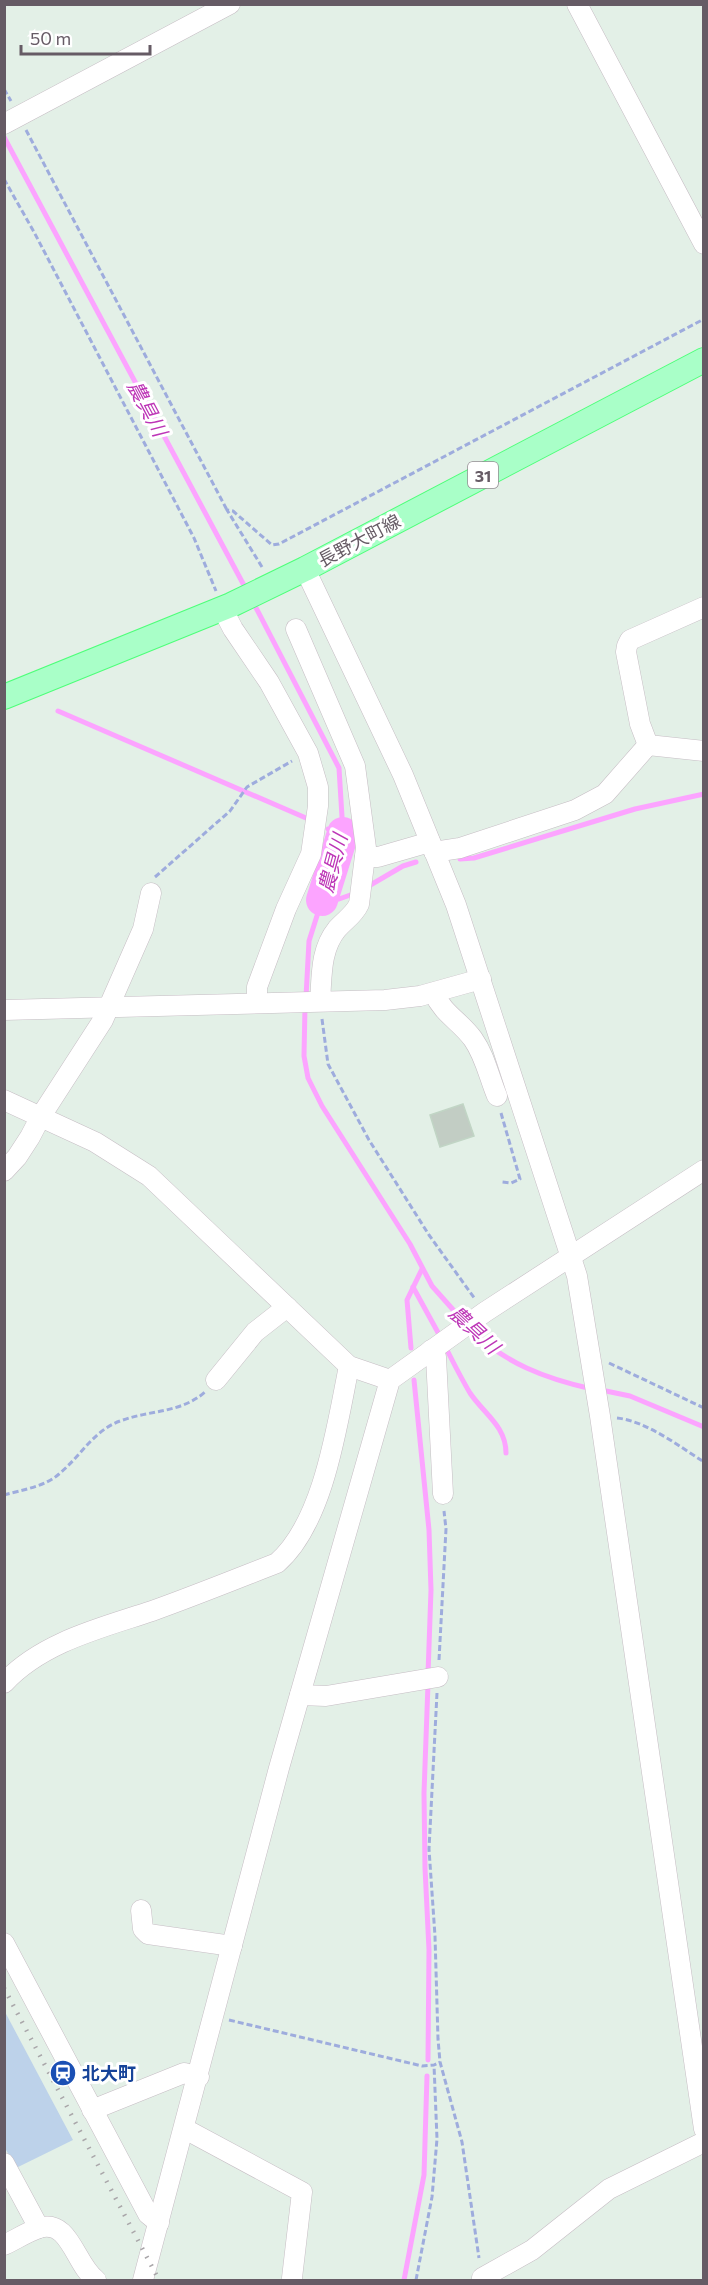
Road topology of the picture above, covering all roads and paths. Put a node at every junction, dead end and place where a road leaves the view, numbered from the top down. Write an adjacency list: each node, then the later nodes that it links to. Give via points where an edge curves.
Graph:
1 (230, 4): 3 (street)
2 (577, 4): 5 (street)
3 (11, 121): 8 (path)
4 (4, 179): 11 (path)
5 (704, 244)
6 (704, 319): 8 (path, via 279,544 272,546)
7 (704, 360): 9 (main road, 長野大町線 / 31)
8 (227, 510): 10 (path)
9 (305, 569): 10 (main road, 長野大町線 / 31); 18 (street, via 403,775)
10 (267, 587): 11 (main road, 長野大町線 / 31)
11 (227, 606): 14 (main road, 長野大町線 / 31); 17 (street, via 233,628 269,682)
12 (704, 607): 15 (street, via 630,640 627,646 638,713)
13 (296, 629): 19 (street, via 356,766)
14 (4, 697)
15 (648, 745): 16 (street); 18 (street, via 605,794 575,810 460,848)
16 (704, 751)
17 (308, 753): 20 (path, via 246,787 230,811 154,877); 24 (street, via 318,787 316,830 257,987)
18 (432, 847): 19 (street); 21 (street)
19 (365, 857): 23 (street, via 359,904 337,929 323,955)
20 (151, 893): 25 (street, via 143,929)
21 (481, 979): 22 (street); 33 (street)
22 (434, 993): 23 (street, via 385,1000); 27 (street, via 439,1005 462,1024 480,1049)
23 (316, 1002): 24 (street); 35 (path, via 328,1064 369,1140)
24 (262, 1003): 25 (street)
25 (107, 1008): 26 (street); 29 (street, via 104,1020)
26 (4, 1010)
27 (497, 1096): 32 (path, via 520,1179 511,1184)
28 (4, 1100): 29 (street)
29 (41, 1116): 30 (street, via 17,1157); 34 (street, via 94,1142 149,1176)
30 (4, 1170)
31 (704, 1170): 33 (street)
32 (502, 1182)
33 (571, 1255): 35 (street); 38 (street)
34 (287, 1307): 37 (street); 39 (street, via 255,1332)
35 (481, 1315): 36 (street)
36 (435, 1348): 40 (street); 44 (street)
37 (349, 1365): 40 (street); 47 (street, via 324,1482 289,1553 277,1563 36,1655)
38 (593, 1366): 41 (path, via 612,1364); 42 (street)
39 (216, 1380): 45 (path, via 191,1403 122,1420 103,1429 59,1475)
40 (390, 1380): 48 (street)
41 (704, 1408)
42 (599, 1411): 43 (path, via 629,1419); 58 (street)
43 (704, 1462)
44 (443, 1494): 46 (path, via 446,1529)
45 (4, 1495)
46 (431, 1678): 48 (street, via 326,1696); 53 (path, via 429,1849)
47 (4, 1683)
48 (300, 1695): 51 (street)
49 (141, 1911): 51 (street, via 143,1929 148,1934)
50 (4, 1943): 56 (street)
51 (232, 1946): 52 (street)
52 (214, 2017): 54 (path, via 422,2066); 55 (street)
53 (440, 2062): 54 (path); 65 (path, via 462,2142)
54 (434, 2065): 68 (path, via 437,2139 432,2197)
55 (199, 2077): 56 (street, via 184,2073); 57 (street)
56 (92, 2110): 61 (street, via 148,2214)
57 (184, 2129): 61 (street); 64 (street, via 302,2192)
58 (704, 2129)
59 (704, 2142): 65 (street, via 609,2189 532,2250)
60 (4, 2163): 62 (street)
61 (159, 2223): 67 (street)
62 (39, 2228): 63 (street); 66 (street, via 58,2228 64,2232 79,2261)
63 (4, 2245)
64 (292, 2278)
65 (483, 2279)
66 (96, 2280)
67 (143, 2280)
68 (416, 2280)

